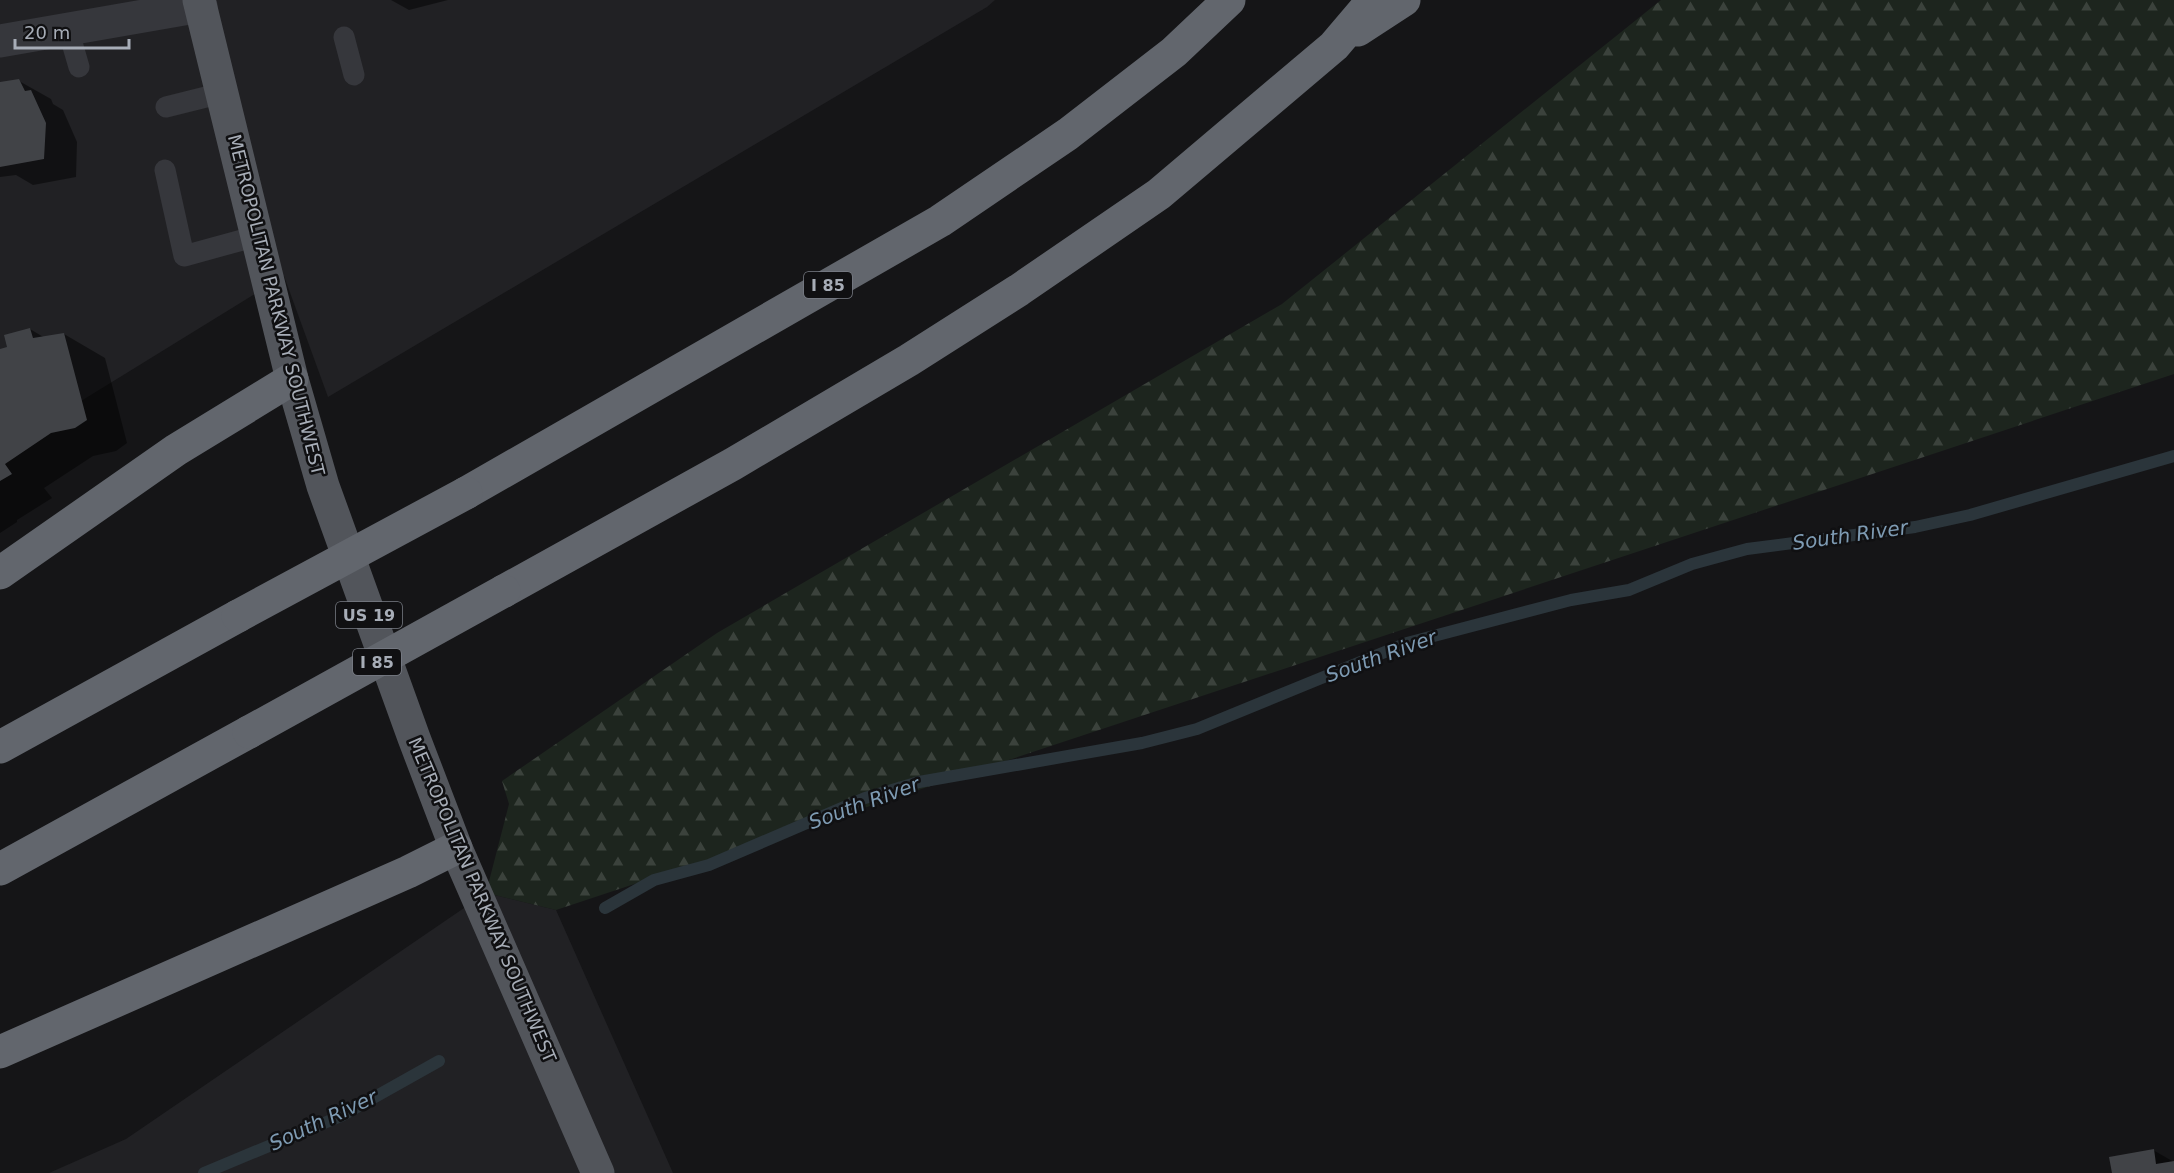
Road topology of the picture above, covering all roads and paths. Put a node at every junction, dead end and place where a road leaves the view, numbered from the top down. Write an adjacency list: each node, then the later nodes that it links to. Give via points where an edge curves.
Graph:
1 (1229, 0): 17 (highway, I 85, bridge, via 1174,51 1068,134 940,221 466,493)
2 (1373, 0): 8 (highway, I 85)
3 (1404, 0): 8 (highway)
4 (200, 3): 5 (street); 11 (main road, METROPOLITAN PARKWAY SOUTHWEST / US 19)
5 (68, 29): 7 (street); 9 (lane)
6 (344, 38): 10 (lane)
7 (0, 41)
8 (1334, 46): 19 (highway, I 85, bridge, via 1159,194 909,360 733,464)
9 (79, 67)
10 (354, 75)
11 (222, 93): 12 (lane); 14 (main road, METROPOLITAN PARKWAY SOUTHWEST / US 19)
12 (166, 107)
13 (165, 170): 14 (lane, via 184,256)
14 (257, 236): 15 (main road, METROPOLITAN PARKWAY SOUTHWEST / US 19)
15 (292, 379): 16 (highway, via 176,450); 18 (main road, METROPOLITAN PARKWAY SOUTHWEST / US 19, via 323,486)
16 (0, 573)
17 (5, 744)
18 (456, 848): 20 (highway); 21 (main road, METROPOLITAN PARKWAY SOUTHWEST / US 19)
19 (0, 869)
20 (0, 1052)
21 (598, 1173)

